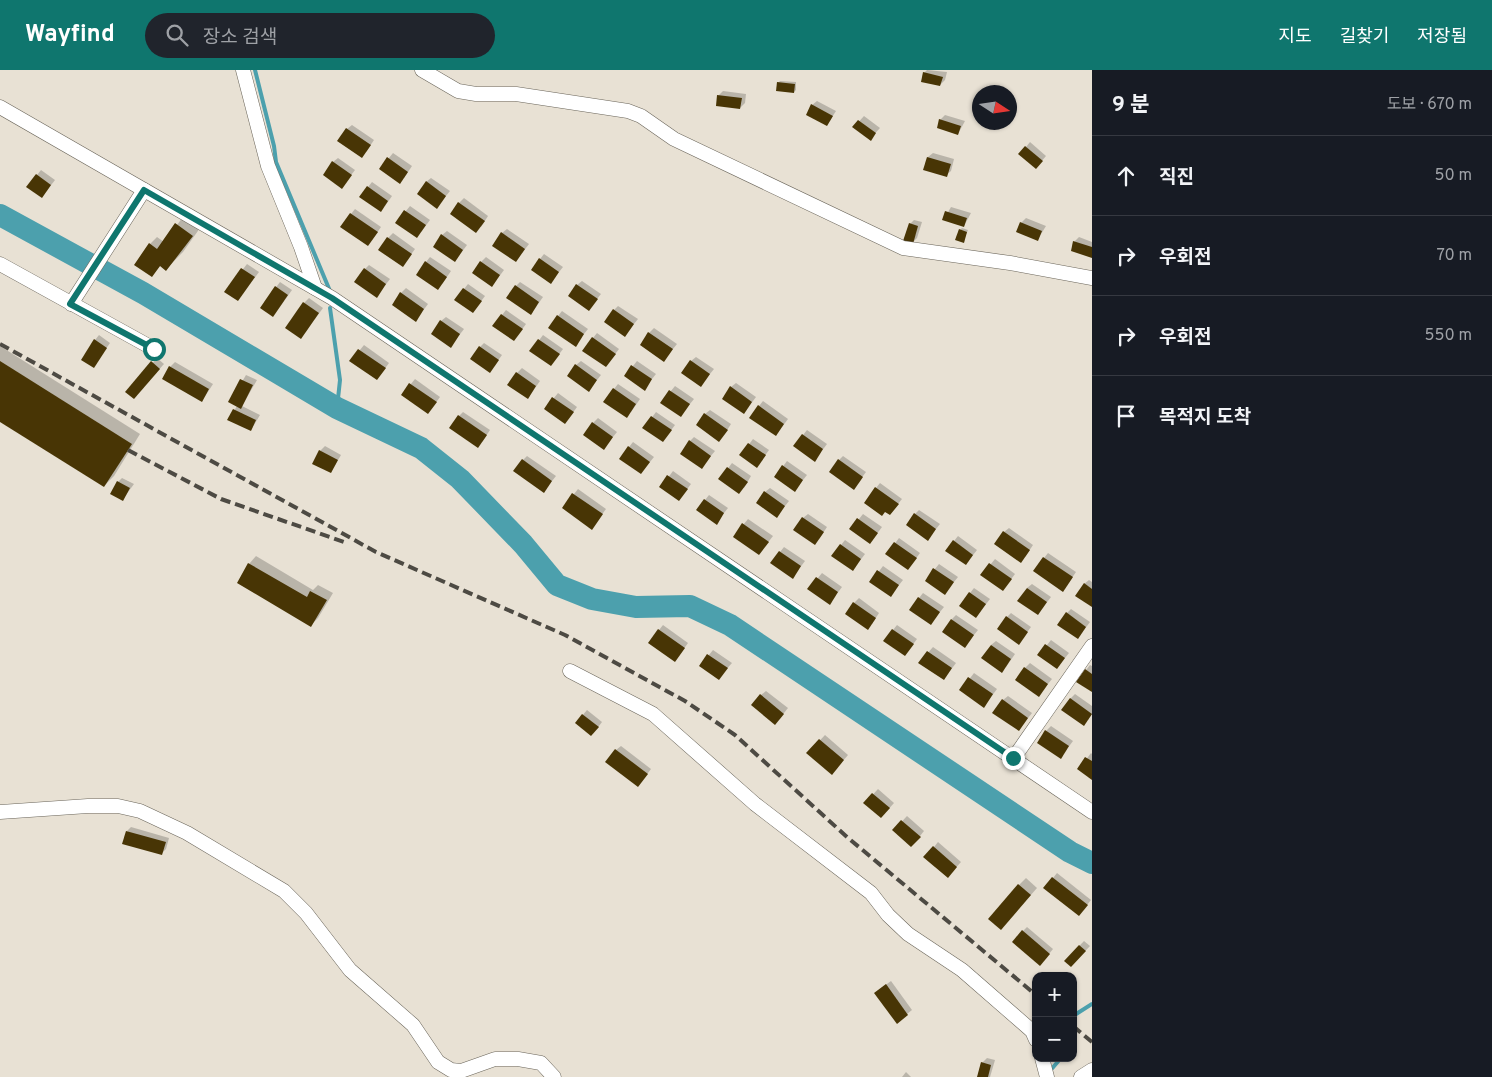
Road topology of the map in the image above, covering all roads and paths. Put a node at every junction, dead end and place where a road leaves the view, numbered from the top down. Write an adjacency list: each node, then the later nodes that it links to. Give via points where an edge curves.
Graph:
1 (244, 70): 7 (street, via 268,166)
2 (422, 70): 6 (street, via 458,91 516,94 628,111 674,139 902,248)
3 (0, 107): 4 (street)
4 (144, 190): 7 (street); 8 (street)
5 (0, 264): 8 (street)
6 (1092, 278)
7 (315, 288): 12 (street)
8 (70, 304): 9 (street)
9 (154, 349)
10 (1092, 646): 12 (street)
11 (570, 671): 15 (street, via 653,714 755,804 871,893 908,934 984,987)
12 (1013, 758): 14 (street)
13 (0, 812): 18 (street, via 118,806 140,811 187,833 284,891 306,913 350,970 412,1025 438,1062 451,1070 461,1071 495,1059 518,1059 541,1063)
14 (1092, 812)
15 (1032, 1031)
16 (1043, 1062): 19 (street)
17 (1092, 1070): 20 (street)
18 (554, 1077)
19 (1047, 1077)
20 (1081, 1077)

